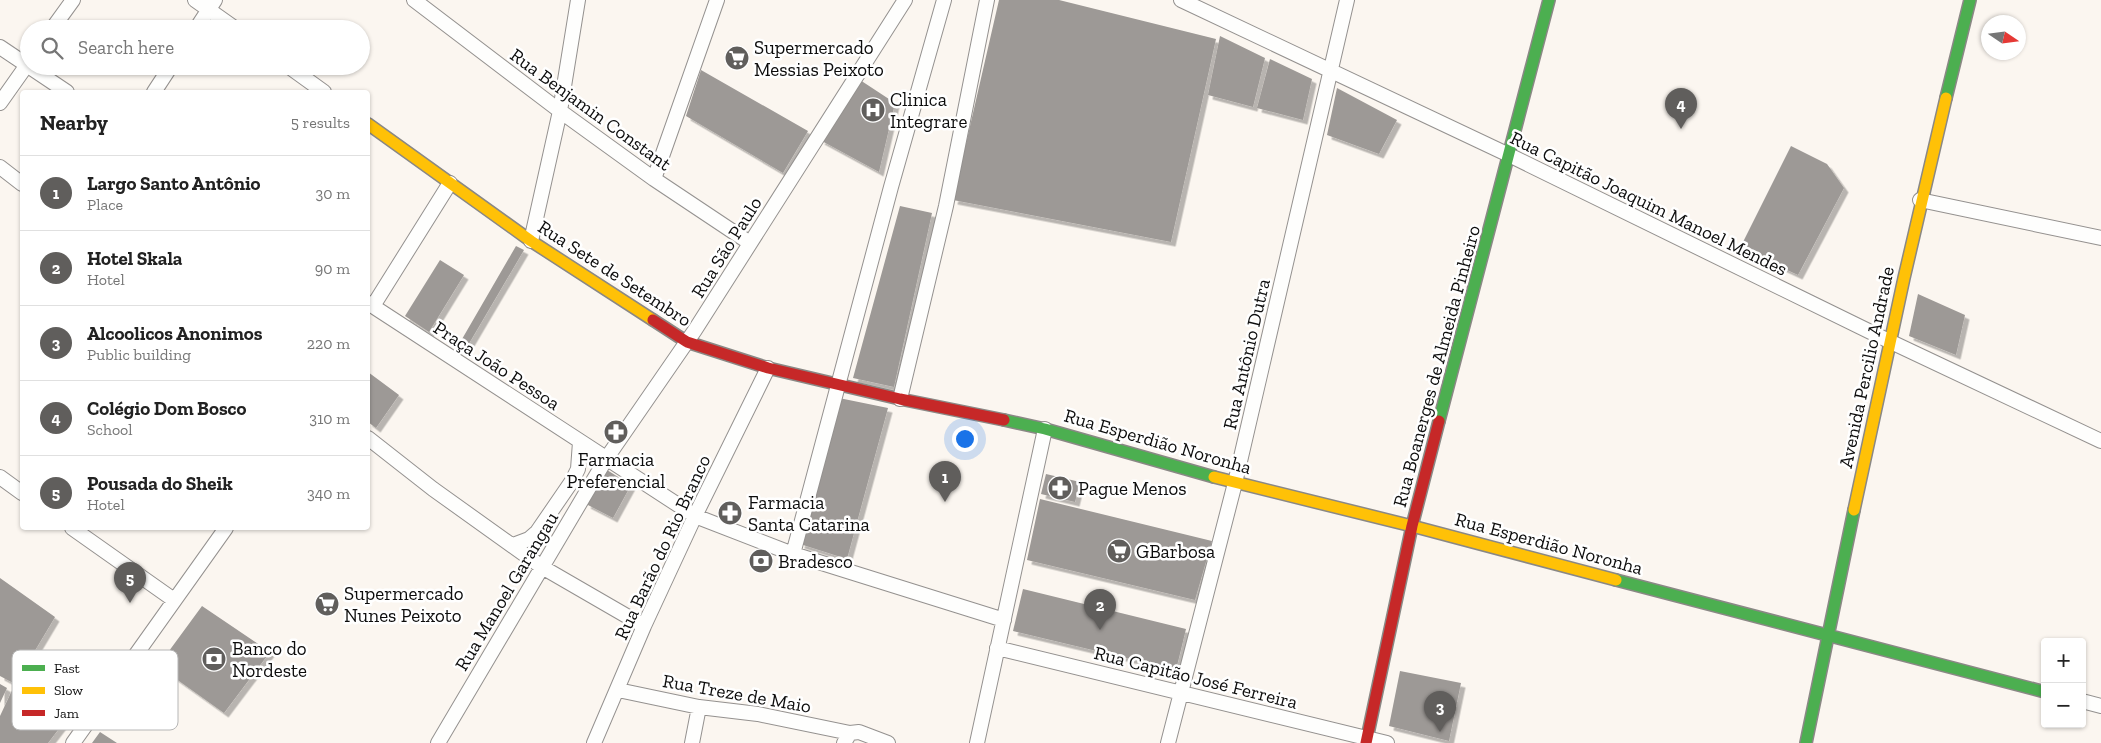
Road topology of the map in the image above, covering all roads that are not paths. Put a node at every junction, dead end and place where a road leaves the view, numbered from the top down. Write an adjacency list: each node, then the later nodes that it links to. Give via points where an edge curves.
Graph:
1 (73, 0): 14 (street)
2 (195, 0): 13 (street)
3 (414, 0): 28 (street, Rua Benjamin Constant)
4 (578, 0): 28 (street)
5 (717, 0): 32 (street)
6 (905, 0): 38 (street, Rua São Paulo)
7 (944, 0): 43 (street)
8 (987, 0): 44 (street, via 946,206)
9 (1181, 0): 19 (street, Rua Capitão Joaquim Manoel Mendes)
10 (1347, 0): 19 (street, Rua Antônio Dutra)
11 (1549, 0): 30 (street, Rua Boanerges de Almeida Pinheiro)
12 (1970, 0): 35 (street, Avenida Percilio Andrade)
13 (212, 5): 15 (street); 16 (street)
14 (59, 20)
15 (202, 20)
16 (227, 20)
17 (0, 47): 18 (street)
18 (20, 58)
19 (1330, 71): 30 (street, Rua Capitão Joaquim Manoel Mendes); 51 (street, Rua Antônio Dutra)
20 (20, 74): 27 (street)
21 (44, 75): 24 (street)
22 (165, 75): 25 (street)
23 (300, 75): 26 (street)
24 (64, 90)
25 (155, 90)
26 (321, 90)
27 (0, 103)
28 (560, 111): 32 (street, Rua Benjamin Constant); 37 (street)
29 (370, 125): 34 (street, Rua Sete de Setembro)
30 (1509, 155): 40 (street, Rua Capitão Joaquim Manoel Mendes); 54 (street, Rua Boanerges de Almeida Pinheiro)
31 (0, 167): 33 (street)
32 (654, 179): 38 (street, Rua Benjamin Constant)
33 (20, 182)
34 (450, 183): 37 (street, Rua Sete de Setembro); 39 (street)
35 (1920, 200): 36 (street); 40 (street, Avenida Percilio Andrade)
36 (2101, 238)
37 (531, 241): 41 (street, Rua Sete de Setembro)
38 (750, 243): 41 (street, Rua São Paulo)
39 (370, 304): 48 (street, Praça João Pessoa)
40 (1889, 341): 47 (street, Rua Capitão Joaquim Manoel Mendes); 63 (street, Avenida Percilio Andrade)
41 (687, 342): 42 (street, Rua Sete de Setembro); 49 (street, Rua São Paulo)
42 (768, 368): 43 (street, Rua Sete de Setembro); 53 (street, Rua Barão do Rio Branco)
43 (838, 383): 44 (street, Rua Sete de Setembro); 58 (street)
44 (900, 399): 45 (street, Rua Esperdião Noronha)
45 (1045, 429): 51 (street, Rua Esperdião Noronha); 61 (street)
46 (370, 440): 57 (street)
47 (2101, 441)
48 (580, 442): 49 (street, Praça João Pessoa); 57 (street, via 578,468 572,481 537,532)
49 (606, 459): 53 (street, Praça João Pessoa); 59 (street, Rua Manoel Garangau)
50 (0, 477): 52 (street)
51 (1236, 483): 54 (street, Rua Esperdião Noronha); 68 (street, Rua Antônio Dutra)
52 (20, 492)
53 (695, 516): 58 (street, Praça João Pessoa); 62 (street, Rua Barão do Rio Branco)
54 (1412, 526): 63 (street, Rua Esperdião Noronha); 74 (street, Rua Boanerges de Almeida Pinheiro)
55 (75, 530): 60 (street)
56 (225, 530): 60 (street)
57 (513, 545): 59 (street)
58 (793, 554): 61 (street, Praça João Pessoa)
59 (542, 567): 62 (street); 76 (street, Rua Manoel Garangau)
60 (174, 600): 65 (street)
61 (1004, 620): 64 (street)
62 (644, 626): 66 (street, Rua Barão do Rio Branco)
63 (1827, 636): 67 (street, Rua Esperdião Noronha); 83 (street, Avenida Percilio Andrade)
64 (997, 648): 68 (street, Rua Capitão José Ferreira); 80 (street)
65 (139, 650)
66 (618, 690): 71 (street, Rua Treze de Maio); 77 (street, Rua Barão do Rio Branco)
67 (2041, 691)
68 (1180, 692): 74 (street, Rua Capitão José Ferreira); 81 (street, Rua Antônio Dutra)
69 (2086, 702): 70 (street)
70 (2101, 706)
71 (698, 707): 73 (street, Rua Treze de Maio, via 758,714); 78 (street)
72 (82, 730): 75 (street)
73 (846, 738): 79 (street, Rua Treze de Maio, via 860,732)
74 (1367, 741): 82 (street, Rua Capitão José Ferreira)
75 (73, 743)
76 (438, 743)
77 (594, 743)
78 (692, 743)
79 (888, 743)
80 (977, 743)
81 (1168, 743)
82 (1387, 743)
83 (1806, 743)

